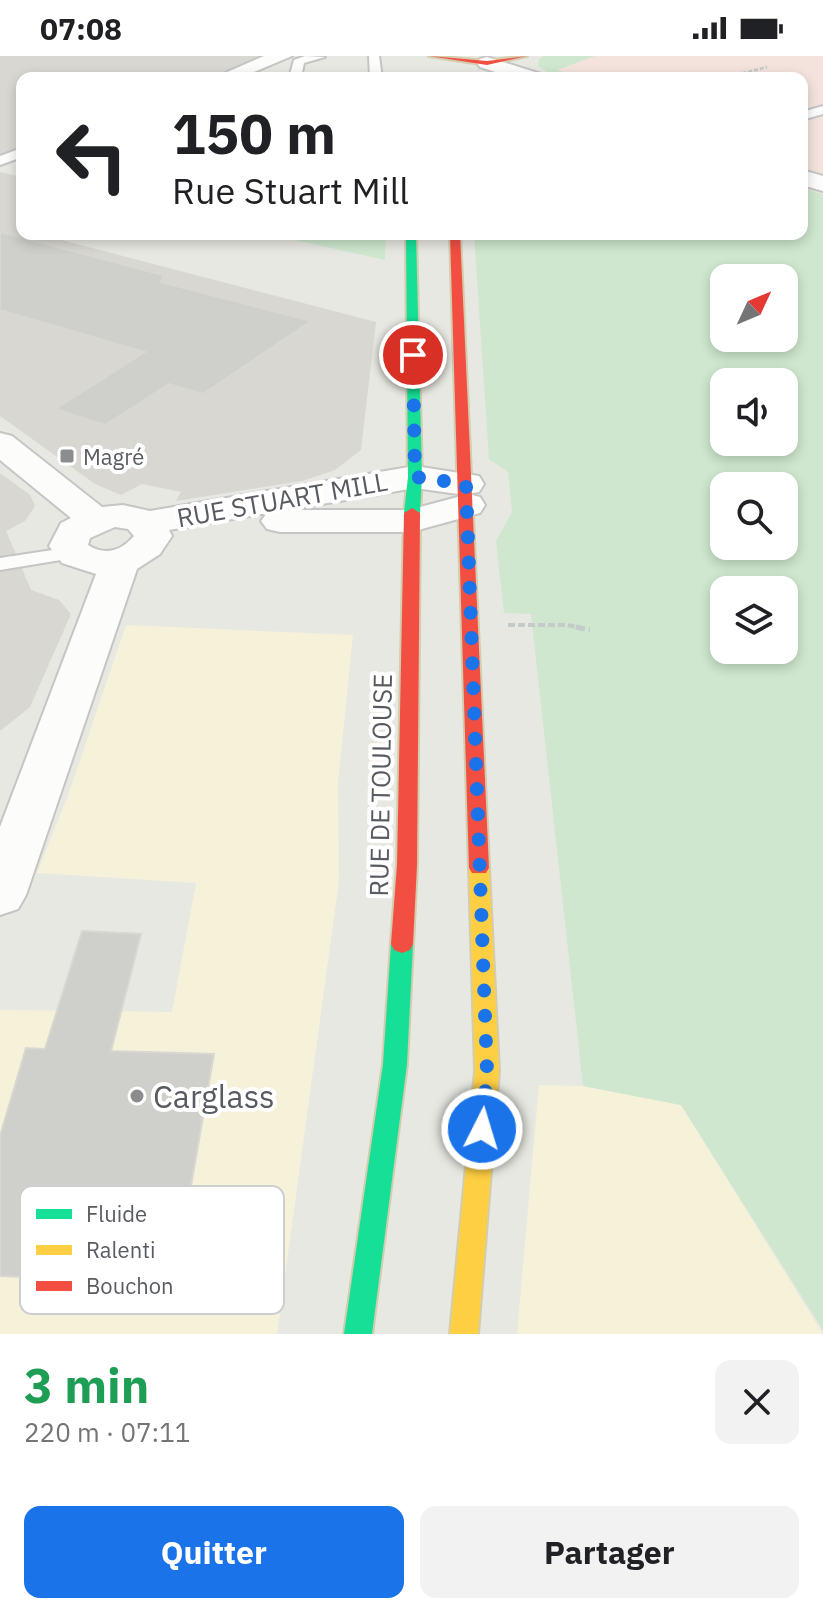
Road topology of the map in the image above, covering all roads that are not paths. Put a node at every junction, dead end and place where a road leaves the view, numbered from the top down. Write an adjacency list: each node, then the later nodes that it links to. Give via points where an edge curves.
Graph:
1 (282, 56): 8 (street)
2 (321, 56): 9 (lane, via 299,60)
3 (433, 56): 5 (main road)
4 (521, 57): 6 (main road)
5 (463, 62): 6 (main road); 7 (main road)
6 (487, 63): 10 (street)
7 (420, 66)
8 (239, 72)
9 (296, 72)
10 (517, 72)
11 (411, 240): 14 (main road, RUE DE TOULOUSE)
12 (455, 240): 15 (main road)
13 (0, 443): 16 (street)
14 (415, 477): 15 (street, RUE STUART MILL); 17 (main road, RUE DE TOULOUSE); 18 (street, RUE STUART MILL)
15 (466, 494): 17 (street, RUE STUART MILL); 23 (main road, via 487,1071)
16 (95, 519): 18 (street, via 123,516); 19 (street, via 68,538)
17 (411, 521): 18 (street, RUE STUART MILL, via 302,519); 22 (main road, RUE DE TOULOUSE, via 407,865 396,1049)
18 (138, 543): 19 (street, via 92,562); 21 (street)
19 (72, 553): 20 (lane)
20 (0, 564)
21 (0, 895)
22 (358, 1334)
23 (464, 1334)

